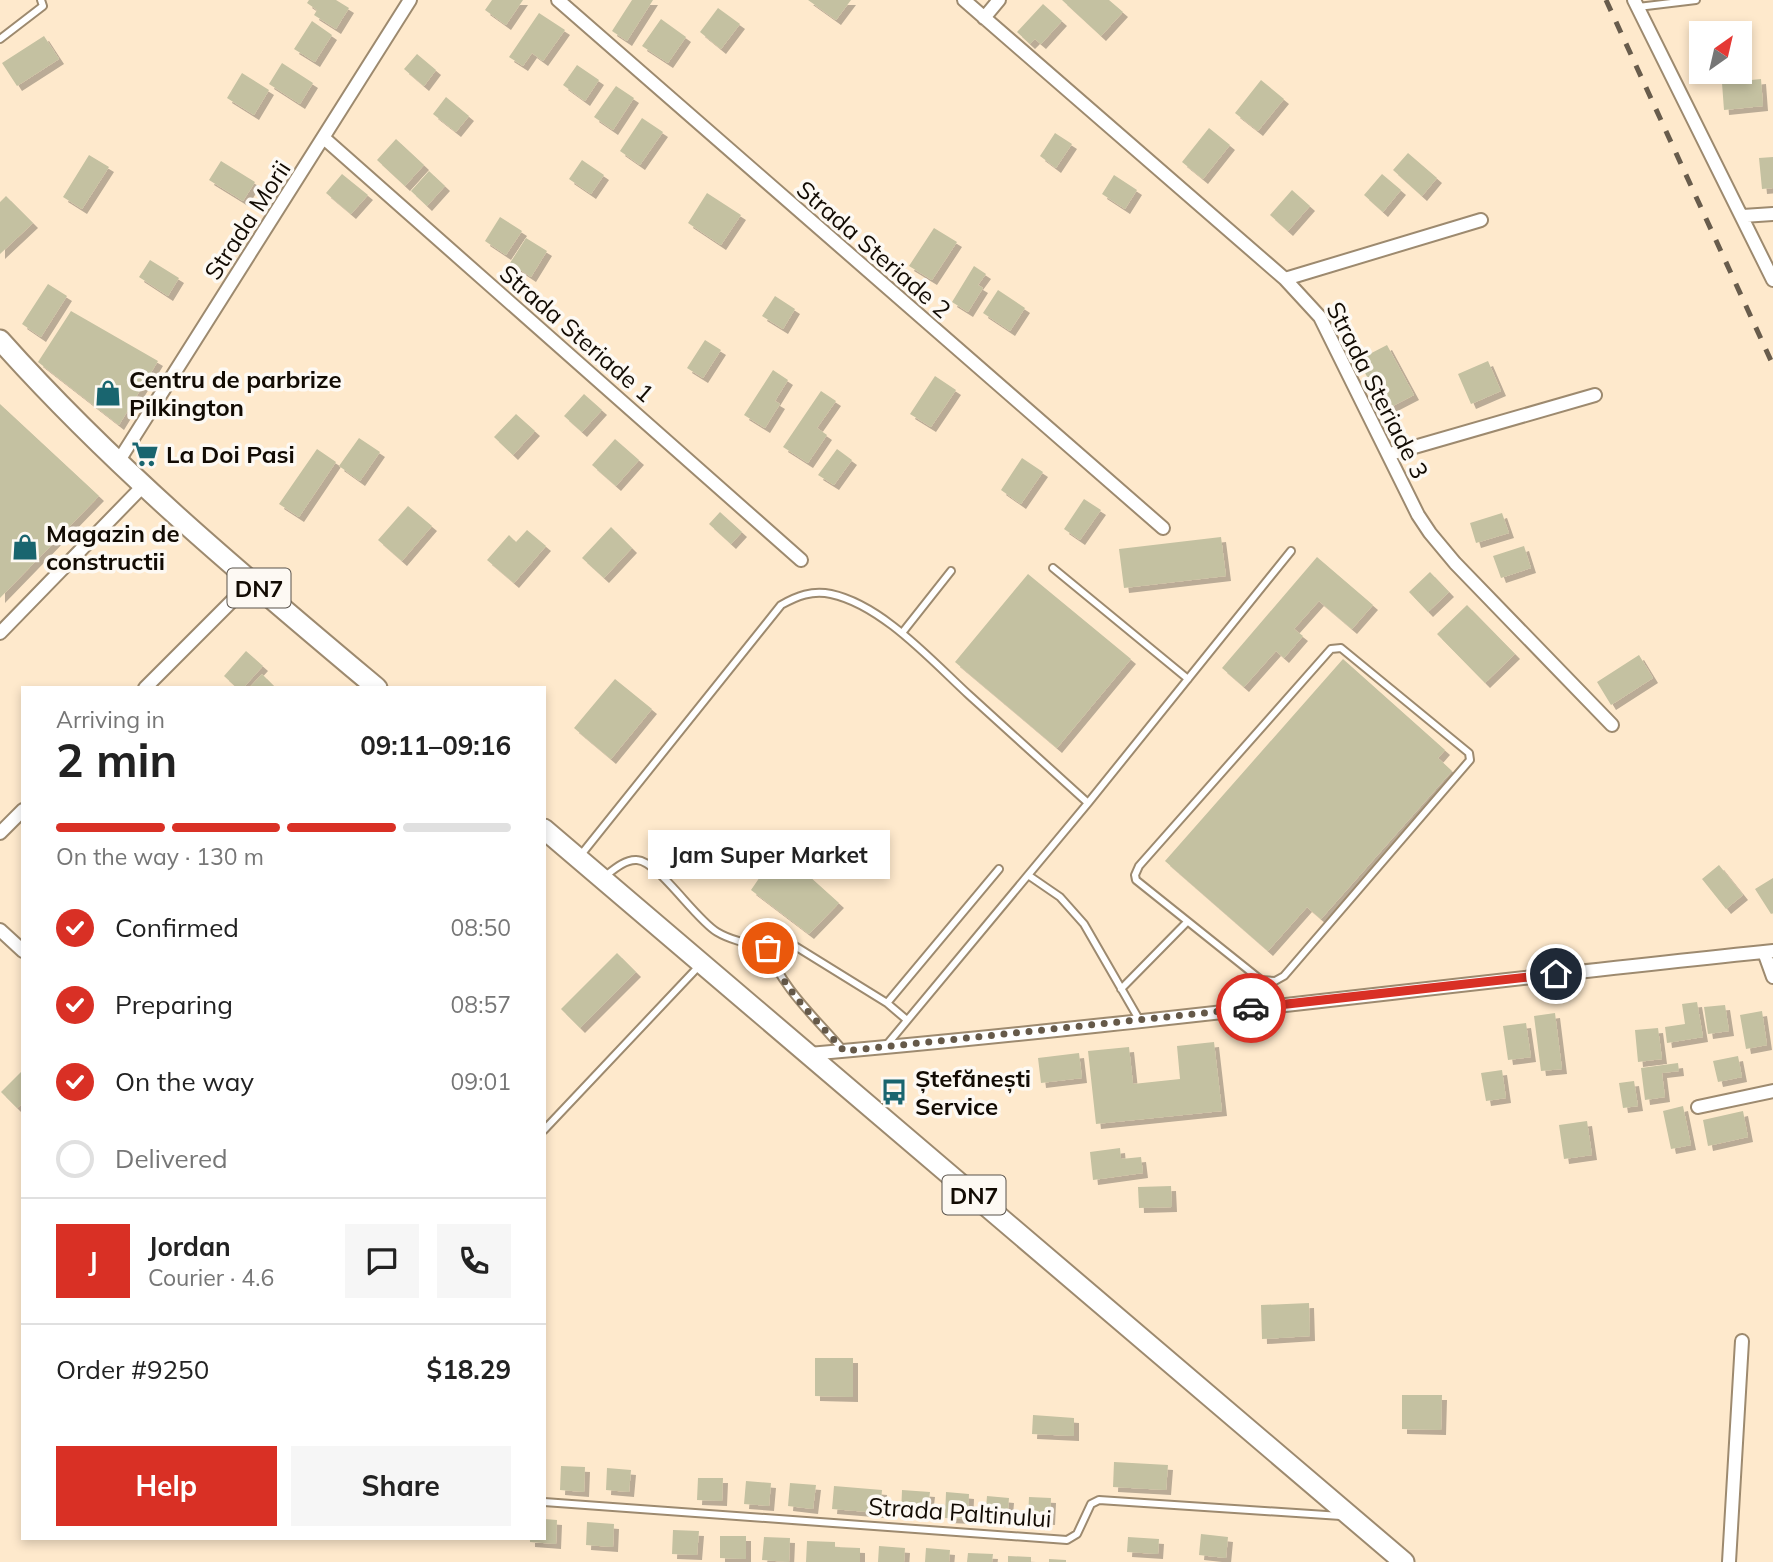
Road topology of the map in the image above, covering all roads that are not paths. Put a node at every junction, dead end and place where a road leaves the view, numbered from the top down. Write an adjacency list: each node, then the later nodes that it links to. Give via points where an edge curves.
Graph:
1 (41, 0): 9 (lane, via 43,6)
2 (410, 0): 10 (street, Strada Morii)
3 (558, 0): 21 (street, Strada Steriade 2)
4 (964, 0): 8 (street, Strada Steriade 3)
5 (999, 0): 8 (street)
6 (1696, 0): 7 (lane)
7 (1636, 3): 12 (street)
8 (984, 18): 14 (street, Strada Steriade 3)
9 (0, 39)
10 (324, 139): 19 (street, Strada Morii); 23 (street, Strada Steriade 1)
11 (1773, 214): 12 (street)
12 (1743, 216): 15 (street)
13 (1482, 220): 14 (street)
14 (1286, 279): 18 (street, Strada Steriade 3, via 1320,317)
15 (1773, 280)
16 (2, 348): 19 (main road, DN7)
17 (1595, 395): 18 (street)
18 (1390, 454): 32 (street, Strada Steriade 3, via 1430,534)
19 (118, 462): 20 (main road, DN7)
20 (143, 486): 26 (main road, DN7); 27 (street)
21 (1163, 528)
22 (1291, 551): 29 (lane)
23 (801, 559)
24 (1053, 568): 29 (lane)
25 (951, 571): 28 (lane)
26 (251, 582): 30 (street); 31 (main road, DN7)
27 (0, 633)
28 (902, 634): 33 (lane); 37 (lane, via 864,607 832,594 813,592 780,606)
29 (1188, 679): 33 (lane)
30 (147, 686)
31 (375, 686)
32 (1612, 725)
33 (1088, 803): 39 (lane)
34 (21, 812): 36 (street)
35 (546, 831): 37 (main road, DN7)
36 (0, 833)
37 (578, 858): 40 (main road, DN7)
38 (999, 869): 49 (lane)
39 (1028, 875): 48 (lane, via 1060,897 1084,924); 50 (lane)
40 (602, 878): 43 (lane, via 626,862 639,860 656,869 716,931); 46 (main road, DN7)
41 (1187, 922): 41 (lane, via 1136,880 1139,866 1331,649 1345,649 1469,753 1469,764 1284,976 1275,981 1261,979); 48 (lane)
42 (0, 930): 44 (street)
43 (768, 948): 49 (lane, via 795,946); 53 (lane, via 786,982)
44 (21, 949)
45 (1768, 952): 47 (street); 51 (street)
46 (702, 963): 54 (main road, DN7); 57 (lane)
47 (1773, 977)
48 (1121, 989): 51 (lane)
49 (887, 1003): 50 (lane)
50 (906, 1020): 52 (lane)
51 (1140, 1021): 52 (street)
52 (883, 1048): 53 (street)
53 (844, 1051): 54 (street)
54 (809, 1054): 60 (main road, DN7)
55 (1773, 1091): 56 (street)
56 (1698, 1107)
57 (546, 1128)
58 (1742, 1341): 62 (street)
59 (546, 1502): 60 (lane, Strada Paltinului, via 1067,1540 1077,1534 1091,1504 1099,1500)
60 (1351, 1517): 61 (main road, DN7)
61 (1404, 1562)
62 (1729, 1562)

